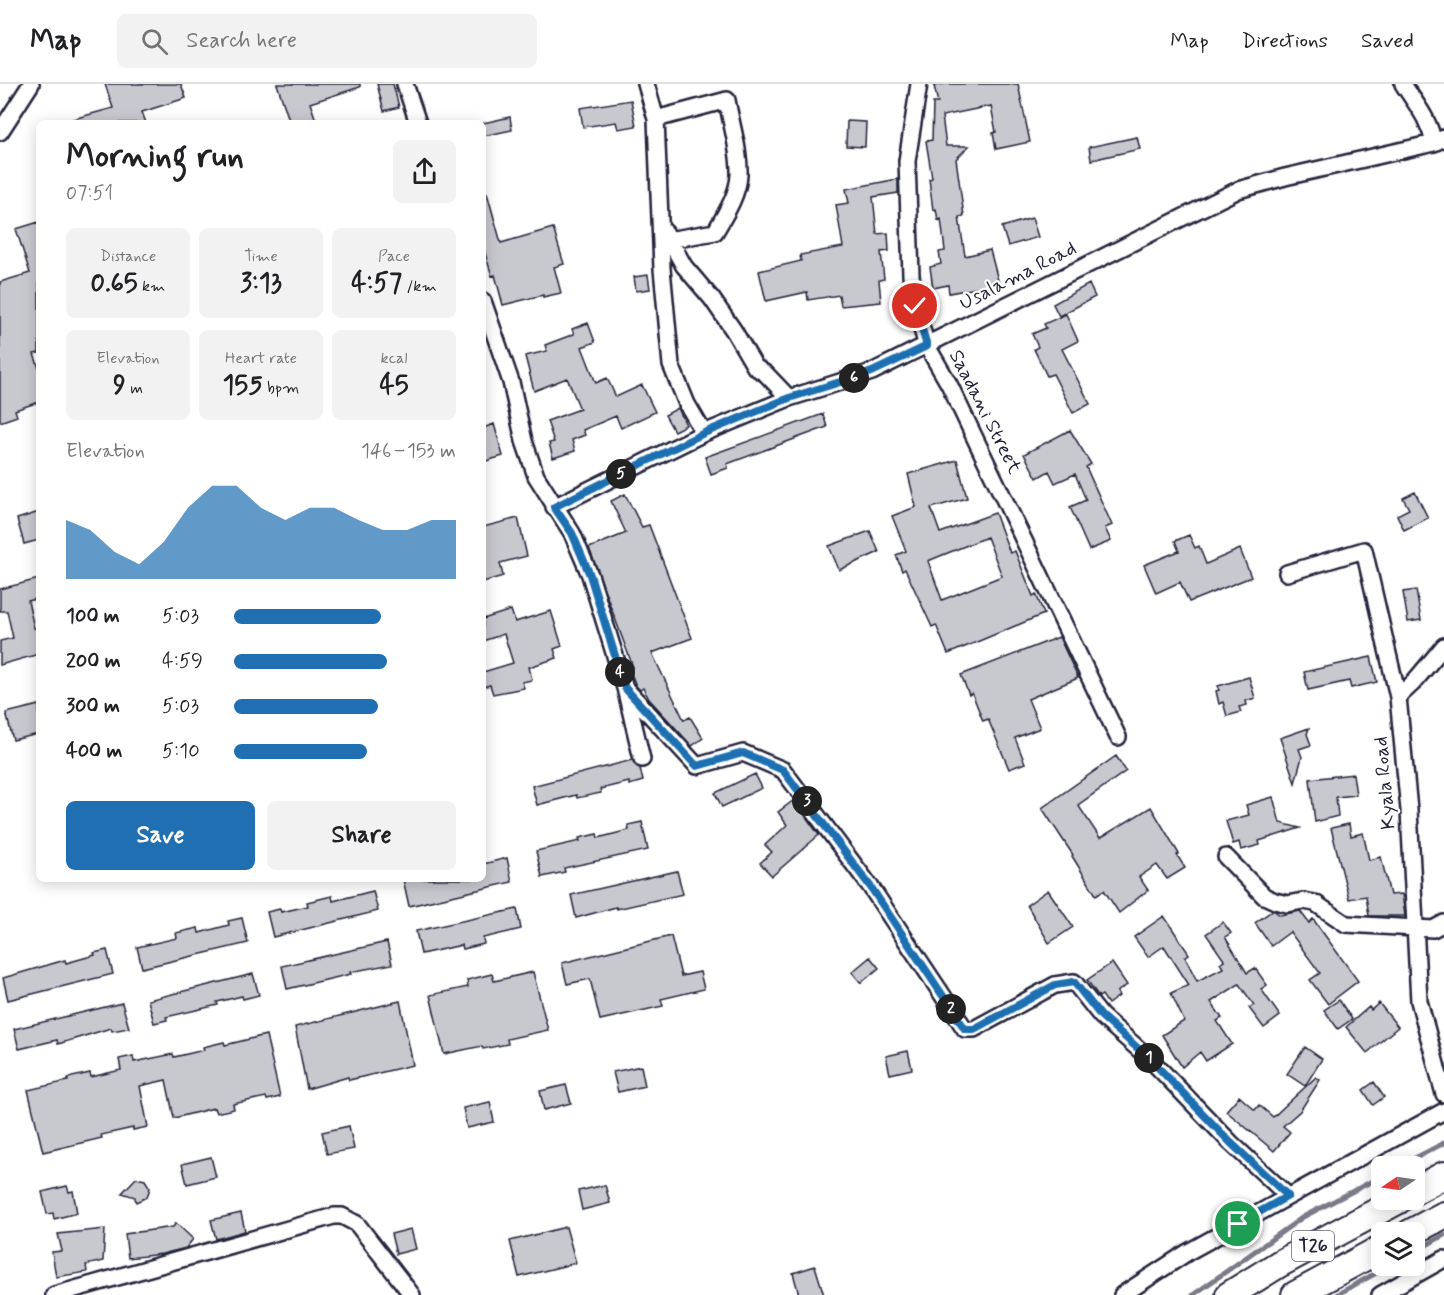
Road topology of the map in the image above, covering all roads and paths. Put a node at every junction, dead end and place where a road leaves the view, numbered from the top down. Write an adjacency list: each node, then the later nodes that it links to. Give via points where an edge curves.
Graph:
1 (31, 84): 8 (street)
2 (405, 84): 7 (street)
3 (646, 84): 6 (street)
4 (919, 84): 13 (street, Saadani Street, via 907,160 909,231 915,306)
5 (1404, 84): 9 (street)
6 (656, 119): 10 (street); 11 (street, via 727,100 740,176 716,232)
7 (417, 120)
8 (0, 132)
9 (1439, 141): 13 (street, Usalama Road, via 1238,190)
10 (659, 215): 11 (street); 15 (street, via 671,365)
11 (668, 240): 14 (street, via 734,331 755,368)
12 (486, 310): 16 (street, via 511,382 536,476)
13 (927, 346): 14 (street, Usalama Road, via 872,372); 21 (street, Saadani Street, via 949,384)
14 (789, 398): 15 (street, Usalama Road)
15 (704, 433): 16 (street, Usalama Road)
16 (554, 507): 19 (street, via 572,533 590,575)
17 (1287, 573): 20 (street, Kyala Road, via 1364,550)
18 (1444, 646): 20 (street)
19 (625, 688): 22 (street); 30 (street, via 697,766 743,753 783,770 870,886 965,1029 974,1029 1055,985 1074,982 1101,1016 1150,1059)
20 (1398, 697): 25 (street, Kyala Road)
21 (1118, 736)
22 (642, 759)
23 (1226, 857): 25 (street, via 1264,896 1275,901 1315,903 1346,924)
24 (1444, 923): 25 (street)
25 (1416, 928): 26 (street, Kyala Road, via 1419,1001)
26 (1444, 1094)
27 (1444, 1111): 30 (street)
28 (1444, 1175): 29 (highway)
29 (1425, 1185)
30 (1288, 1196): 38 (street, via 1188,1252)
31 (1380, 1210): 39 (highway, T26)
32 (1444, 1215): 33 (highway)
33 (1425, 1225)
34 (1371, 1254): 40 (highway, T26)
35 (1444, 1259): 41 (street)
36 (54, 1295): 37 (street, via 334,1216 357,1224)
37 (412, 1295)
38 (1122, 1295)
39 (1229, 1295)
40 (1295, 1295)
41 (1380, 1295)

